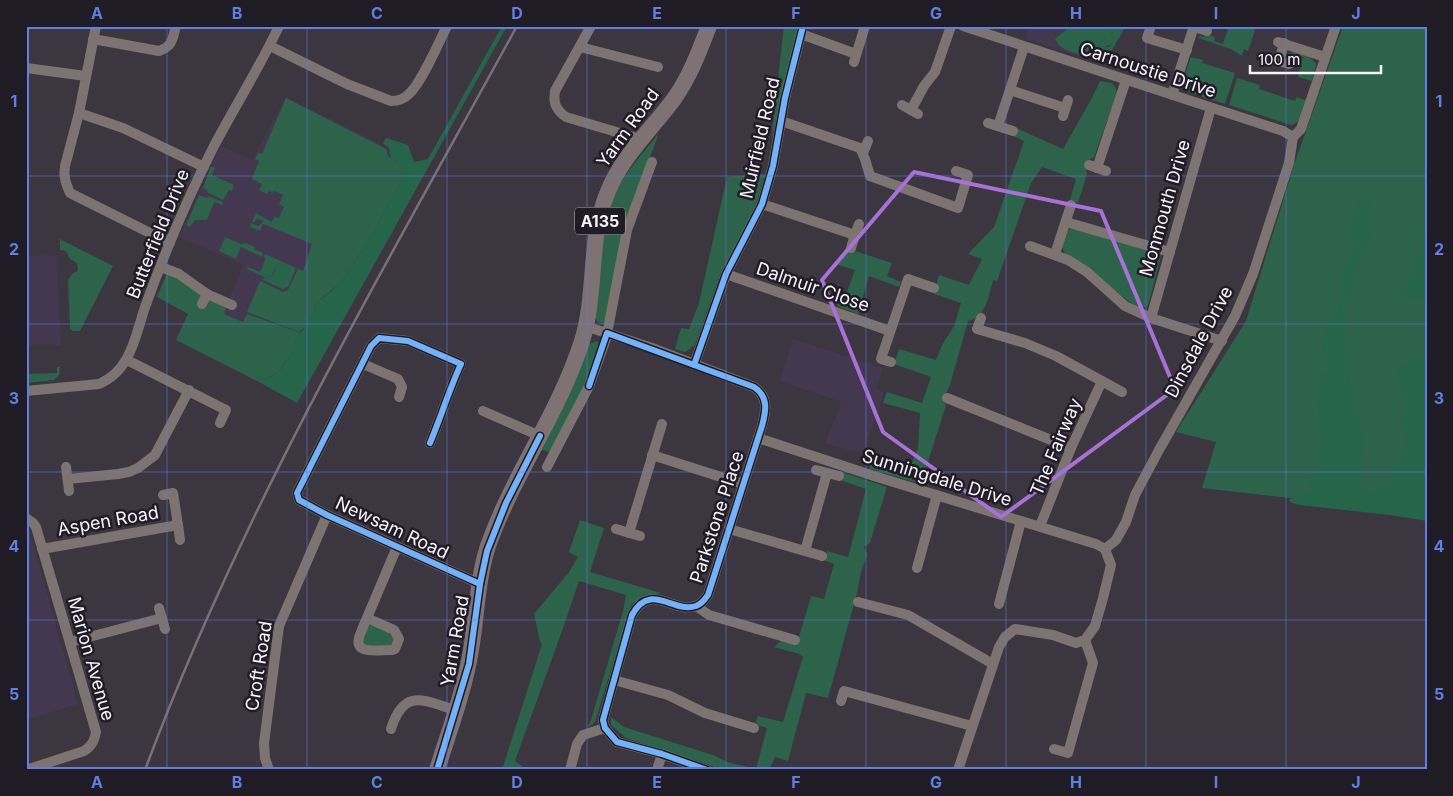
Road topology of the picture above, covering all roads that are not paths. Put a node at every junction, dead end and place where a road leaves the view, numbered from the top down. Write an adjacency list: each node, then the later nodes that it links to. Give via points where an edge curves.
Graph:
1 (96, 26): 15 (street)
2 (176, 26): 15 (street, via 168,48 159,51)
3 (279, 26): 16 (street, Butterfield Drive)
4 (448, 26): 16 (street, via 416,85 408,96 397,101 347,84)
5 (591, 26): 17 (street)
6 (709, 26): 37 (main road, Yarm Road / A135, via 683,85)
7 (865, 26): 13 (street, via 855,58)
8 (951, 26): 30 (street, via 935,72)
9 (963, 26): 18 (street, Carnoustie Drive)
10 (1194, 26): 14 (street); 19 (street)
11 (1336, 26): 20 (street)
12 (1150, 29): 19 (street, via 1147,38)
13 (802, 30): 32 (street, Muirfield Road)
14 (1207, 31)
15 (93, 40): 24 (street)
16 (270, 46): 41 (street, Butterfield Drive)
17 (580, 47): 22 (street); 37 (street, via 555,92 554,103 558,110 573,120)
18 (1024, 47): 25 (street, Carnoustie Drive); 26 (street)
19 (1186, 50): 27 (street)
20 (1325, 57): 21 (street, via 1281,42 1279,61); 36 (street, via 1301,130)
21 (1289, 64)
22 (658, 67)
23 (26, 68): 24 (street)
24 (86, 76): 31 (street)
25 (1126, 80): 27 (street, Carnoustie Drive); 42 (street)
26 (1010, 90): 28 (street); 34 (street)
27 (1172, 95): 29 (street, Carnoustie Drive)
28 (1065, 108)
29 (1211, 108): 36 (street, Carnoustie Drive); 52 (street, Monmouth Drive)
30 (910, 110)
31 (79, 113): 41 (street, via 123,128); 49 (street, via 64,170 70,193)
32 (781, 121): 39 (street, via 860,148); 44 (street, Muirfield Road)
33 (988, 123): 34 (street)
34 (998, 126): 35 (street)
35 (1013, 131)
36 (1293, 137): 63 (street, Dinsdale Drive, via 1290,163 1253,274)
37 (640, 139): 60 (main road, Yarm Road / A135, via 615,175 604,203)
38 (868, 141): 39 (street)
39 (863, 153): 43 (street, via 870,176 958,208 968,175)
40 (652, 162): 62 (street, via 627,230)
41 (204, 166): 49 (street, Butterfield Drive)
42 (1097, 168)
43 (956, 171)
44 (762, 204): 48 (street); 55 (street, Muirfield Road)
45 (1071, 205): 46 (street)
46 (1066, 222): 52 (street); 53 (street)
47 (859, 224): 48 (street)
48 (855, 236): 51 (street)
49 (170, 243): 54 (street, Butterfield Drive)
50 (1030, 246): 53 (street)
51 (851, 248)
52 (1170, 252): 59 (street, Monmouth Drive)
53 (1055, 254): 59 (street, via 1087,272 1125,306)
54 (161, 267): 57 (street, via 184,277 204,299); 64 (street, Butterfield Drive)
55 (726, 274): 61 (street, Dalmuir Close); 67 (street, Muirfield Road)
56 (934, 288): 61 (street, via 908,279)
57 (232, 305)
58 (981, 318): 68 (street, via 977,329 1025,342)
59 (1151, 318): 63 (street)
60 (585, 326): 62 (street); 77 (main road, Yarm Road / A135, via 570,374)
61 (890, 331): 65 (street, via 881,359)
62 (607, 333): 67 (street); 82 (street, via 589,386)
63 (1222, 341): 104 (street, Dinsdale Drive, via 1135,495 1116,540)
64 (127, 360): 69 (street); 70 (street, Butterfield Drive, via 109,380 99,384)
65 (891, 362)
66 (363, 364): 72 (street, via 398,379 402,387); 79 (street, via 374,342 382,338 408,342 461,364); 92 (street, Newsam Road, via 297,493 299,500)
67 (694, 365): 78 (street, Parkstone Place, via 761,392 766,409)
68 (1102, 381): 71 (street); 80 (street, The Fairway)
69 (189, 390): 75 (street, via 226,410); 87 (street, via 155,455 138,468 123,473)
70 (26, 391)
71 (1122, 392)
72 (399, 397)
73 (947, 398): 80 (street, via 956,407)
74 (483, 411): 77 (street)
75 (220, 423)
76 (662, 424): 81 (street)
77 (540, 436): 108 (main road, Yarm Road / A135, via 496,527)
78 (758, 438): 88 (street, Parkstone Place); 91 (street, Sunningdale Drive)
79 (430, 443)
80 (1071, 448): 96 (street, The Fairway)
81 (652, 456): 88 (street); 99 (street)
82 (548, 460)
83 (66, 467): 87 (street)
84 (816, 470): 85 (street)
85 (827, 473): 86 (street); 105 (street)
86 (839, 476)
87 (68, 479): 89 (street)
88 (743, 484): 97 (street, Parkstone Place)
89 (69, 491)
90 (169, 491): 95 (street, Aspen Road)
91 (937, 495): 94 (street, Sunningdale Drive); 107 (street)
92 (327, 515): 102 (street, Newsam Road); 128 (street, Croft Road, via 278,630 264,743)
93 (26, 518): 103 (street, Marion Avenue, via 36,527)
94 (1021, 521): 96 (street, Sunningdale Drive); 111 (street)
95 (178, 525): 101 (street); 103 (street, Aspen Road)
96 (1040, 526): 104 (street, Sunningdale Drive)
97 (729, 529): 105 (street); 110 (street, Parkstone Place, via 708,595)
98 (616, 530): 99 (street)
99 (629, 533): 100 (street)
100 (640, 536)
101 (180, 540)
102 (397, 547): 108 (street, Newsam Road); 112 (street)
103 (42, 549): 116 (street, Marion Avenue)
104 (1105, 549): 115 (street, via 1111,565 1095,626)
105 (805, 551): 106 (street)
106 (822, 556)
107 (916, 568)
108 (480, 584): 120 (main road, Yarm Road / A135, via 469,664)
109 (858, 602): 117 (street, via 908,615)
110 (699, 604): 114 (street, via 709,615); 118 (street, via 685,607 659,599 646,600 637,606)
111 (999, 604)
112 (367, 618)
113 (164, 629): 116 (street, via 160,613)
114 (795, 640)
115 (1085, 640): 117 (street, via 1076,643 1053,635 1015,629 1004,637); 125 (street, via 1093,663 1068,753)
116 (70, 642): 127 (street, Marion Avenue, via 94,722 94,741 84,751)
117 (993, 664): 121 (street)
118 (614, 680): 122 (street, via 603,720); 123 (street, via 668,695 705,713)
119 (841, 702): 121 (street, via 844,691)
120 (456, 710): 124 (street, via 428,701 411,701 397,712); 129 (main road, Yarm Road / A135)
121 (972, 726): 133 (street)
122 (605, 728): 126 (street, via 617,742); 130 (street, via 582,736)
123 (754, 728)
124 (391, 729)
125 (1054, 748)
126 (662, 754): 131 (street); 132 (street)
127 (26, 770)
128 (269, 770)
129 (437, 770)
130 (570, 770)
131 (657, 770)
132 (707, 770)
133 (958, 770)

